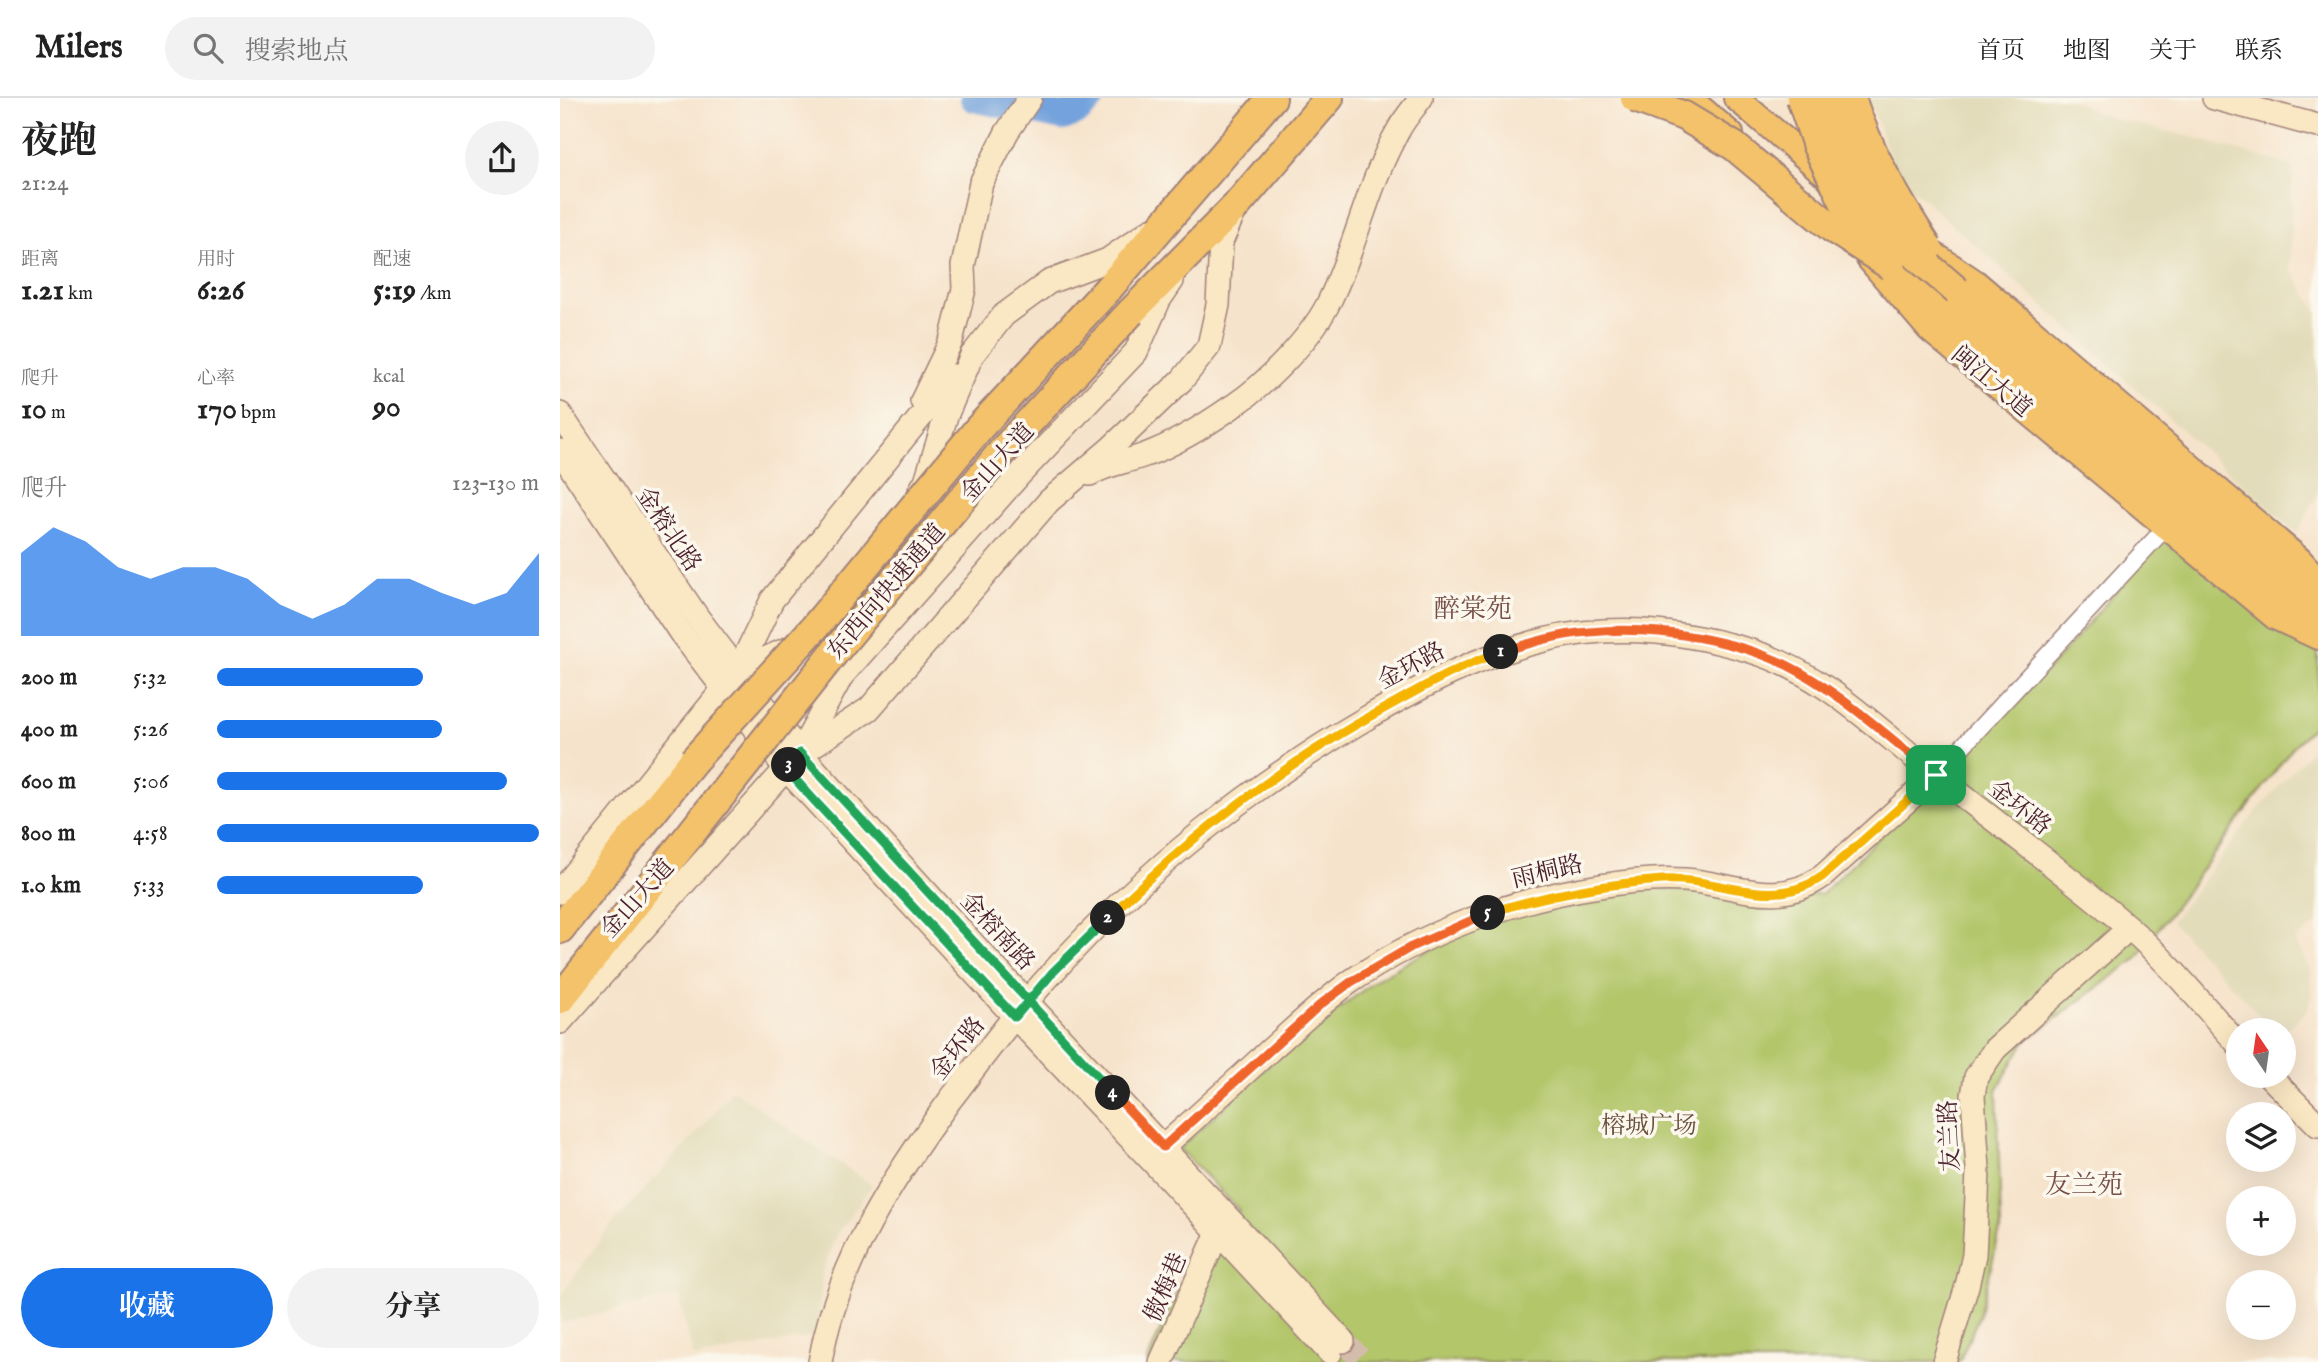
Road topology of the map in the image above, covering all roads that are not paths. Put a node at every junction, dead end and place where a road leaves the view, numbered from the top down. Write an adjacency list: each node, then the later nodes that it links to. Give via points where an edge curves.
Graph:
1 (1030, 98): 20 (main road, via 981,183 951,341)
2 (1272, 98): 14 (highway, 东西向快速通道)
3 (1329, 98): 13 (highway, 东西向快速通道)
4 (1421, 98): 22 (main road, via 1395,138 1343,271 1308,336 1235,405 1180,439 1098,469)
5 (1635, 98): 16 (highway, bridge, via 1684,116 1734,146 1832,228)
6 (1689, 98): 23 (main road, 闽江大道, via 1843,229 1929,329)
7 (1736, 98): 25 (main road, via 1862,206 1975,282)
8 (1801, 98): 16 (highway, bridge, via 1816,146 1850,214)
9 (1824, 98): 17 (highway, bridge, via 1838,141 1870,200 1906,246)
10 (1851, 98): 17 (highway, bridge, via 1891,192)
11 (2214, 98): 12 (main road)
12 (2318, 126)
13 (1237, 205): 15 (highway, 东西向快速通道); 22 (main road, via 1221,242 1218,305 1209,346 1182,380)
14 (1168, 218): 18 (main road, 金山大道, via 1108,260 1049,282 1004,315); 35 (highway, 东西向快速通道, bridge, via 979,428 814,628 693,761)
15 (1192, 251): 31 (main road, 金山大道, via 1159,300 1136,352 1022,472 841,677); 36 (highway, 东西向快速通道, bridge, via 1003,450 846,638)
16 (1891, 266): 24 (highway)
17 (1957, 291): 24 (highway)
18 (972, 355): 20 (main road); 29 (main road, 金山大道, via 946,416 926,481 887,548 810,640)
19 (560, 414): 29 (main road, 金榕北路)
20 (905, 436): 29 (main road, via 772,600)
21 (560, 451): 30 (main road, 金榕北路)
22 (1049, 501): 31 (main road, via 869,709)
23 (2166, 526): 28 (main road, 闽江大道, via 2275,617); 32 (street)
24 (2234, 542): 26 (highway); 27 (highway)
25 (2318, 580)
26 (2318, 597)
27 (2318, 627)
28 (2318, 637)
29 (738, 671): 30 (main road, 金山大道); 31 (main road, 金榕南路)
30 (723, 690): 31 (main road, 金榕南路); 33 (main road, 金山大道)
31 (793, 761): 37 (main road, 金榕南路); 38 (main road, 金山大道)
32 (1936, 775): 34 (main road, 金环路); 37 (main road, 金环路, via 1841,698 1798,671 1754,652 1633,631 1590,631 1546,639 1492,655 1437,679 1279,774 1162,867); 42 (main road, 雨桐路, via 1823,876 1796,891 1768,894 1665,879 1616,883 1512,906 1435,935 1368,971 1321,1004)
33 (560, 892)
34 (2129, 928): 39 (main road, 金环路); 46 (main road, 友兰路, via 1996,1049 1976,1077 1974,1255)
35 (560, 929)
36 (560, 999)
37 (1021, 1009): 42 (main road, 金榕南路); 43 (main road, 金榕南路); 44 (main road, 金环路, via 937,1117 871,1220 836,1294)
38 (560, 1022)
39 (2226, 1031)
40 (2281, 1088): 41 (main road)
41 (2318, 1125)
42 (1163, 1147): 43 (main road, 金榕南路, via 1337,1347)
43 (1217, 1232): 45 (main road, 傲梅巷)
44 (820, 1362)
45 (1161, 1362)
46 (1944, 1362)

